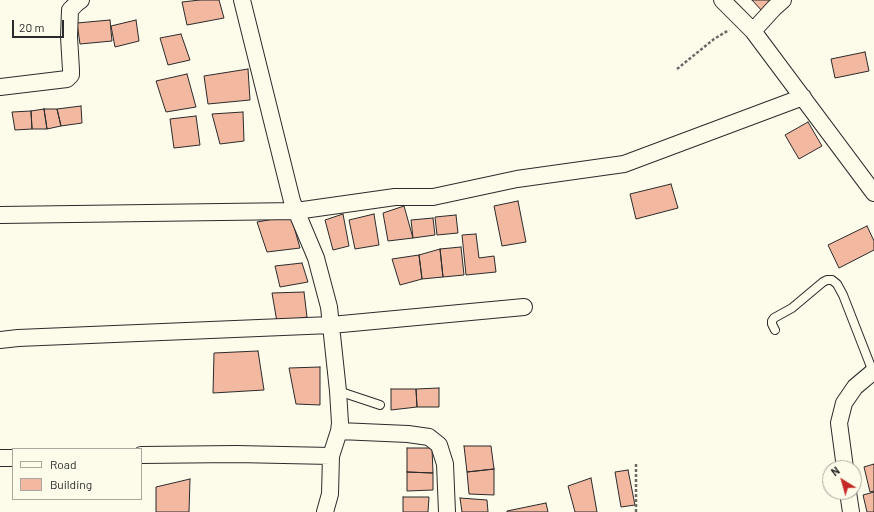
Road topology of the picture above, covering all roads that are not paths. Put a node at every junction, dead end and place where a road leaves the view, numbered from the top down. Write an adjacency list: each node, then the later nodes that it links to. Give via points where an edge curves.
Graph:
1 (81, 0): 6 (street, via 70,10 71,75 67,79)
2 (242, 0): 9 (street, via 282,165)
3 (722, 0): 5 (street)
4 (783, 0): 5 (street)
5 (748, 26): 7 (street)
6 (0, 87)
7 (803, 97): 8 (street); 9 (street, via 624,164 517,179 433,197 395,197)
8 (874, 193)
9 (296, 211): 10 (street); 12 (street, via 316,258)
10 (0, 215)
11 (524, 307): 12 (street)
12 (331, 325): 14 (street); 16 (street)
13 (774, 330): 15 (lane, via 774,318 792,308 823,282 832,280 843,295)
14 (0, 340)
15 (873, 371): 23 (street, via 855,387 844,403 839,422)
16 (338, 391): 17 (lane); 18 (street)
17 (380, 405)
18 (339, 431): 20 (street); 26 (street, via 429,437 439,445 445,464)
19 (142, 455): 20 (street)
20 (331, 456): 25 (street, via 330,494)
21 (0, 458): 22 (street)
22 (12, 458)
23 (844, 460)
24 (849, 500): 27 (street)
25 (325, 512)
26 (447, 512)
27 (851, 512)

